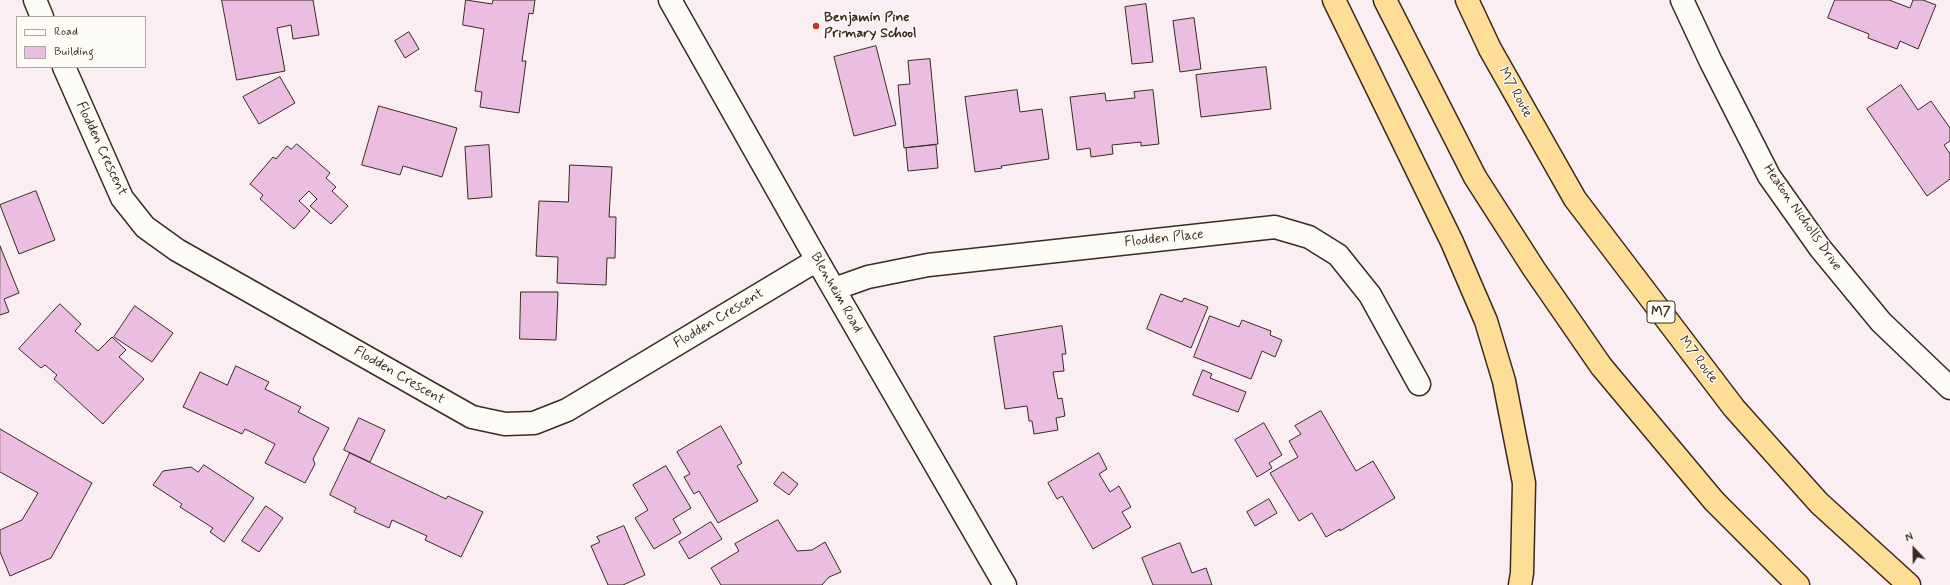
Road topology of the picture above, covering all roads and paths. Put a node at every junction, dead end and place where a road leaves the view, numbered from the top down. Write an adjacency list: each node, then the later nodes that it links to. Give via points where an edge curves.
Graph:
1 (35, 0): 7 (street)
2 (670, 0): 9 (street, Blenheim Road)
3 (1334, 0): 14 (highway, via 1452,242 1486,321 1504,381 1524,483)
4 (1385, 0): 15 (highway, via 1476,178 1534,269 1601,366 1714,501)
5 (1467, 0): 16 (highway, M7 Route / M7, via 1490,49 1575,199 1734,408 1819,503)
6 (1682, 0): 12 (street, Heaton Nicholls Drive, via 1769,176 1820,248 1880,322)
7 (42, 16)
8 (64, 68): 9 (street, Flodden Crescent, via 122,198 145,226 177,250 472,418 504,424 534,423 567,410)
9 (817, 260): 10 (street, Blenheim Road)
10 (834, 289): 11 (street, Flodden Place, via 868,277 928,265 1274,227 1309,237 1338,255 1370,295); 13 (street, Blenheim Road)
11 (1419, 384)
12 (1950, 388)
13 (1006, 585)
14 (1520, 585)
15 (1798, 585)
16 (1909, 585)

